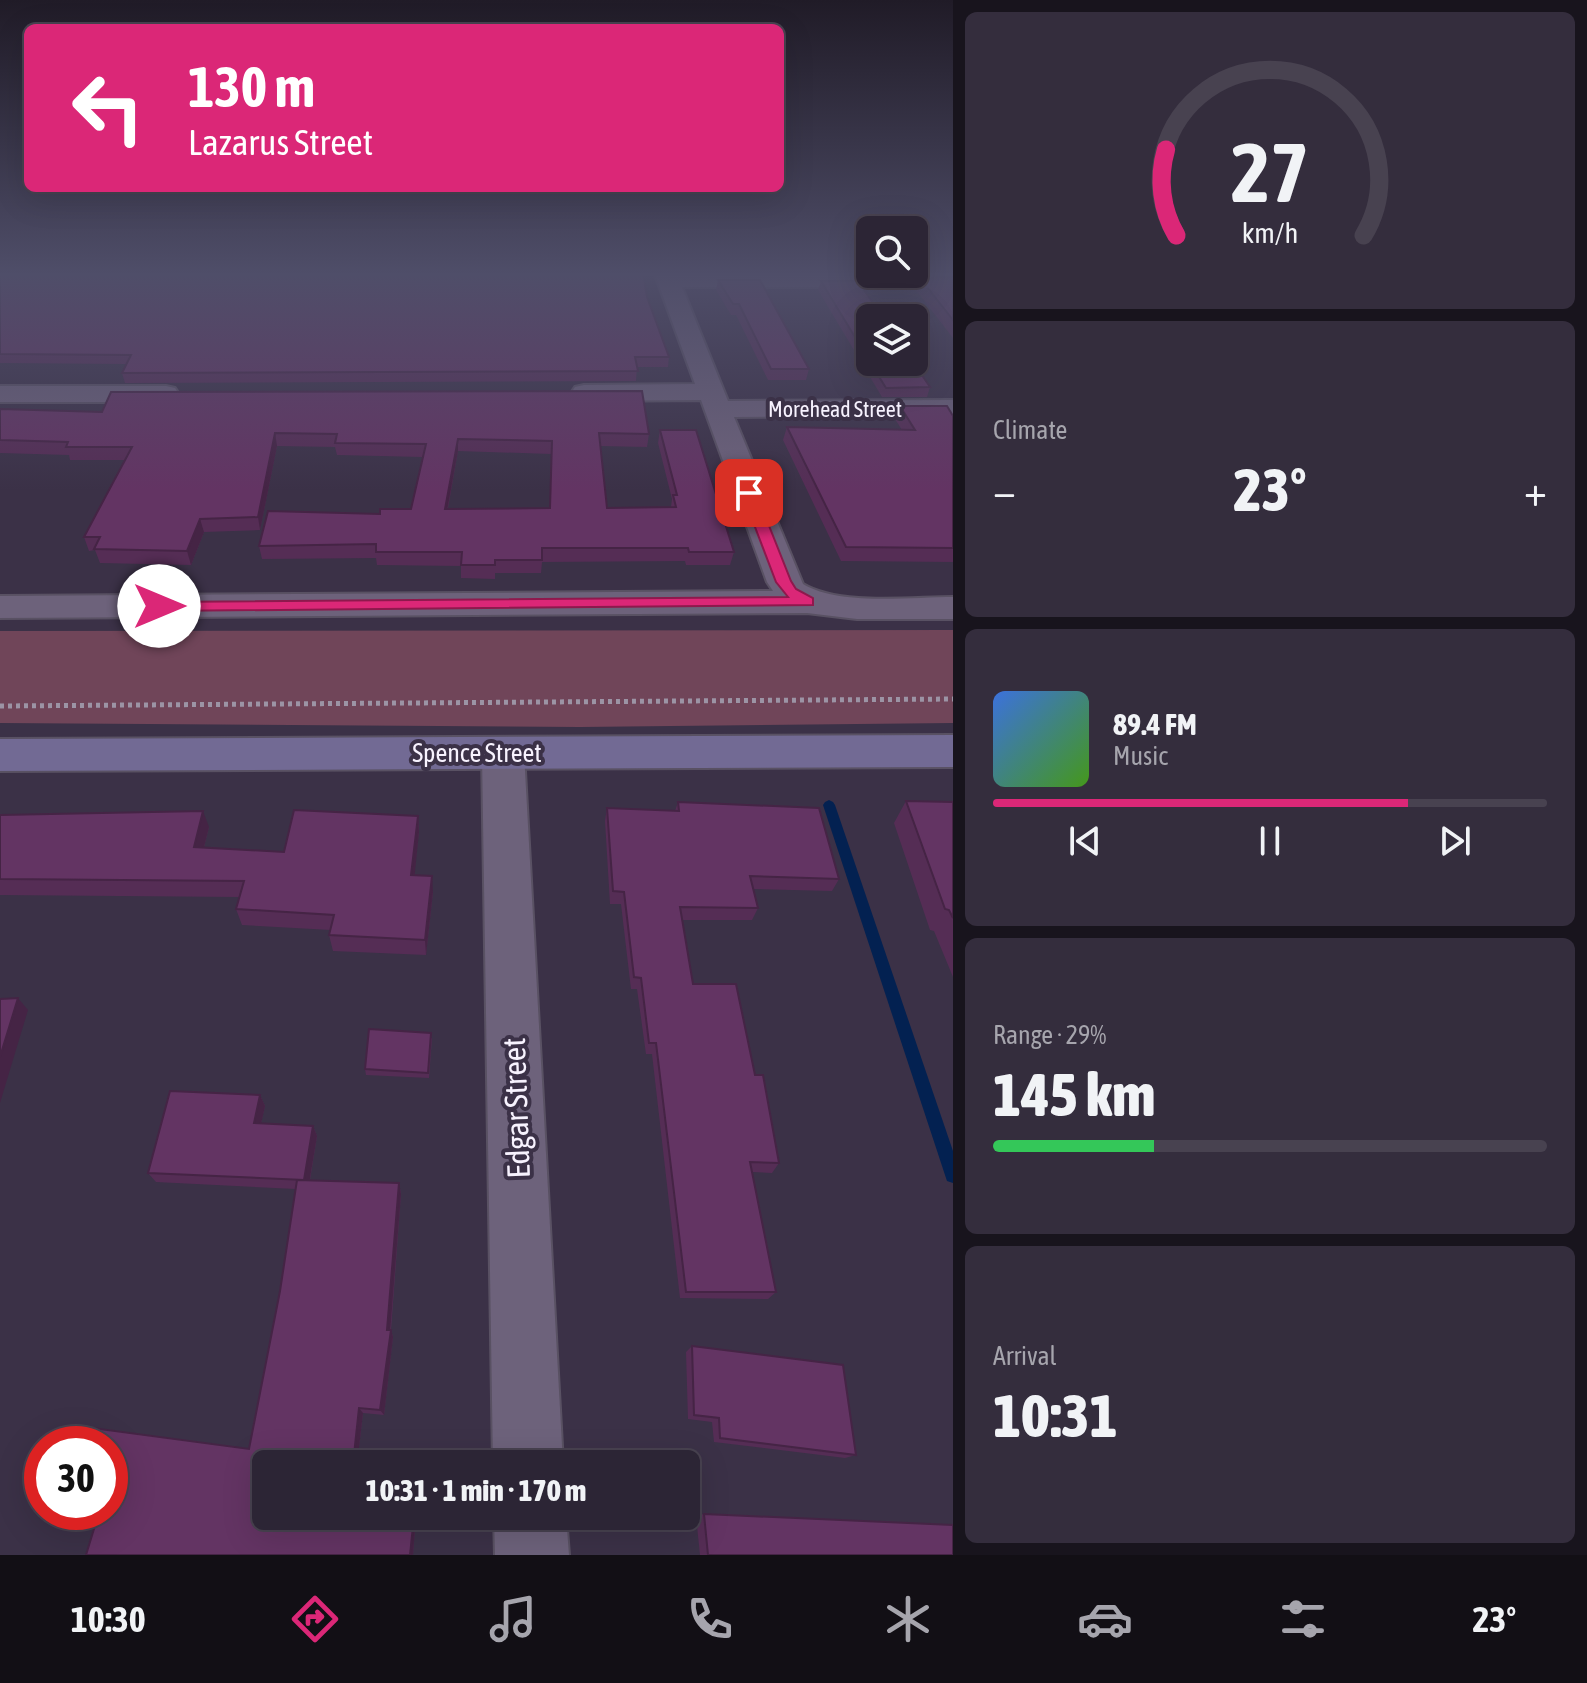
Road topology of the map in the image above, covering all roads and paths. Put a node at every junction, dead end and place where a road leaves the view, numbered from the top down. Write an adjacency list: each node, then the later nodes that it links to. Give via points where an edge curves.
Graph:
1 (693, 345): 5 (street)
2 (553, 393): 5 (street, Morehead Street)
3 (0, 394): 4 (street)
4 (190, 394)
5 (714, 401): 6 (street, Morehead Street); 7 (street, via 784,582)
6 (953, 408)
7 (807, 602): 8 (street); 9 (street, via 846,608)
8 (0, 607)
9 (953, 608)
10 (953, 699): 11 (path)
11 (0, 706)
12 (953, 751): 13 (street, Spence Street)
13 (503, 753): 14 (street, Spence Street); 15 (street, Edgar Street)
14 (0, 755)
15 (528, 1450)
16 (531, 1530): 17 (street)
17 (532, 1555)

